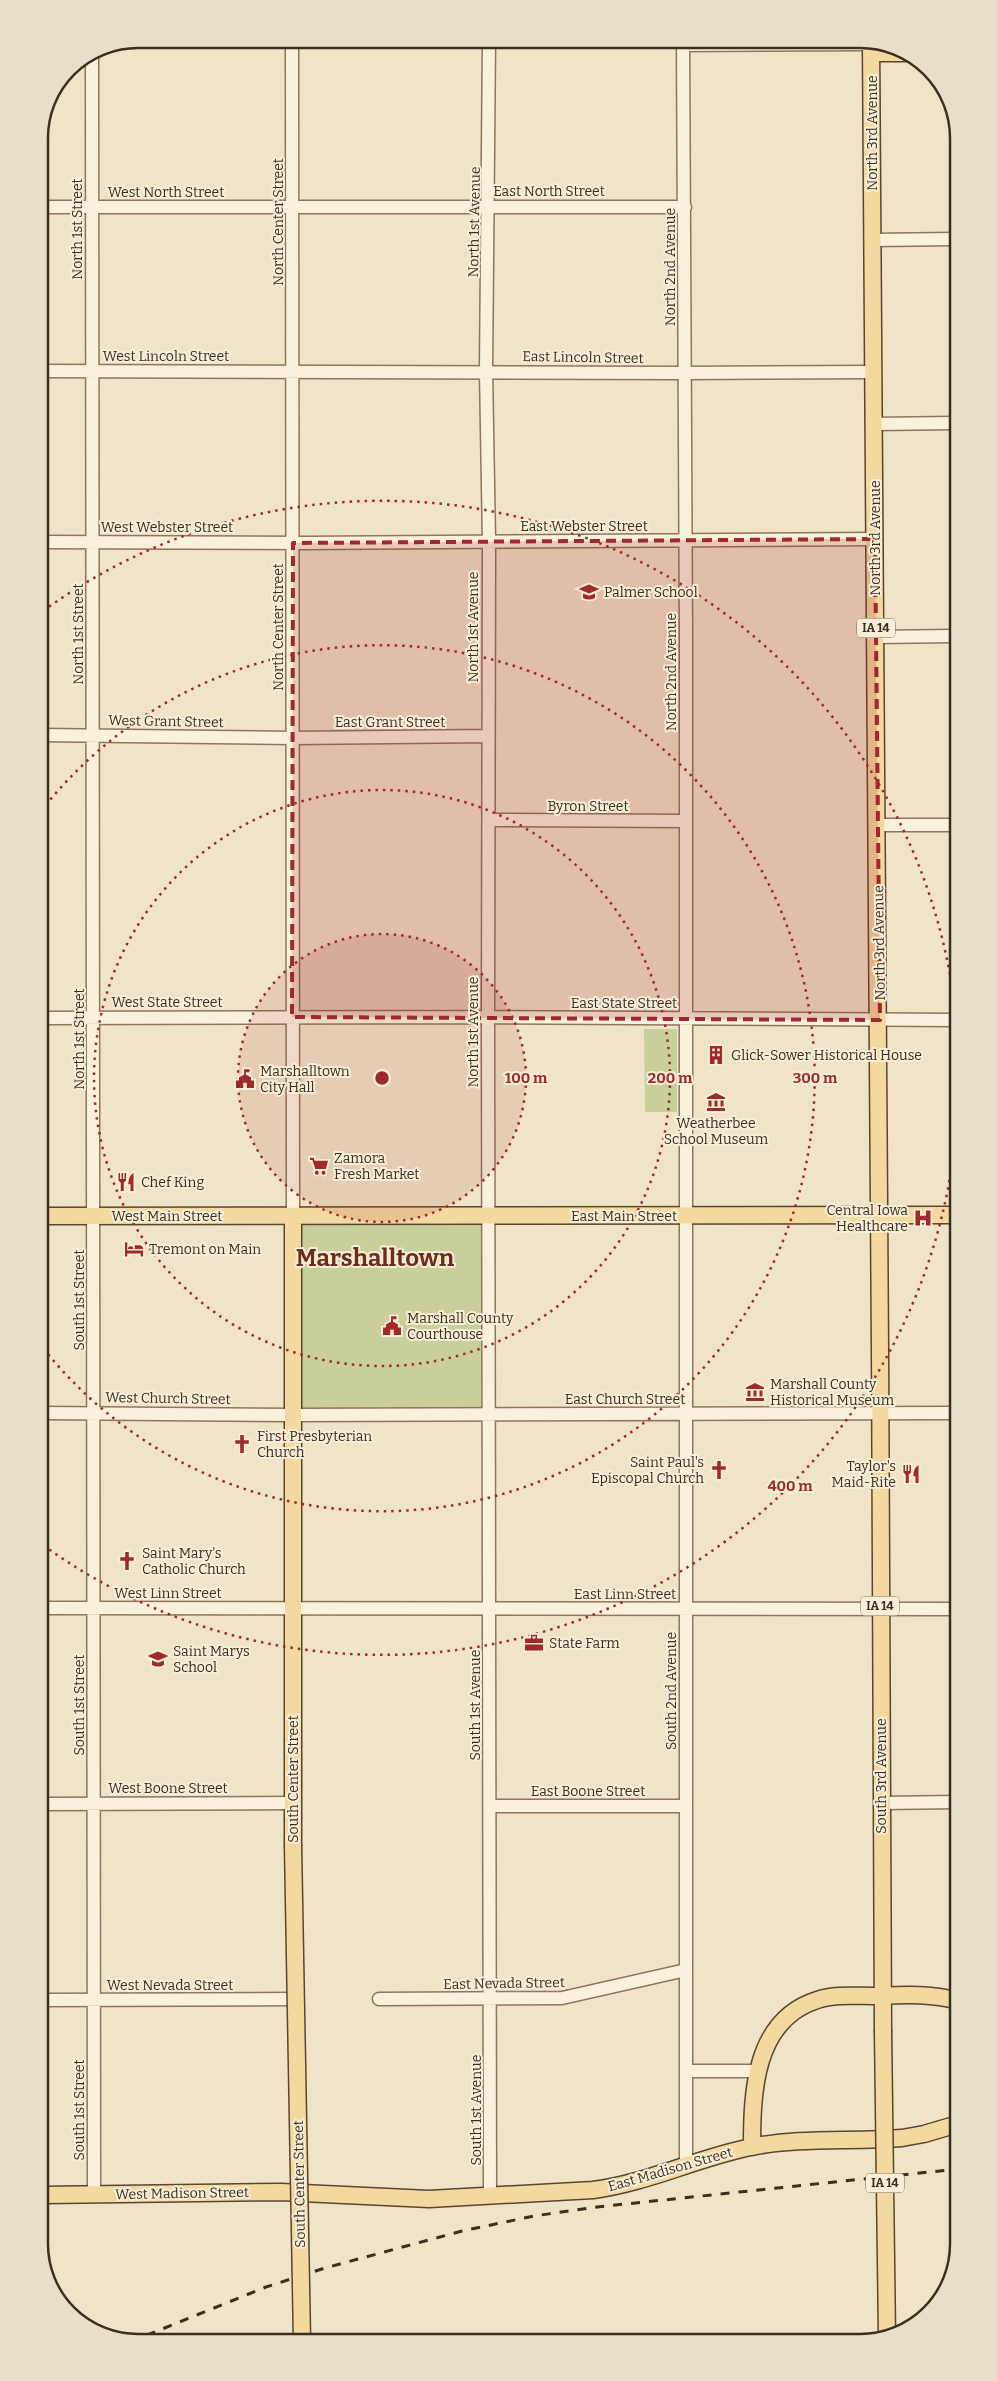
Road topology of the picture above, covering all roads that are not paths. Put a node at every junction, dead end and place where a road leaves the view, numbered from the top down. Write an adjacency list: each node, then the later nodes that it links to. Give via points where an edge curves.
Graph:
1 (292, 48): 6 (street, North Center Street)
2 (489, 48): 7 (street, North 1st Avenue)
3 (683, 48): 10 (street, North 2nd Avenue)
4 (871, 49): 11 (main road, North 3rd Avenue / IA 14)
5 (92, 61): 9 (street, North 1st Street)
6 (293, 206): 7 (street, East North Street); 9 (street, West North Street); 15 (street, North Center Street)
7 (489, 206): 10 (street, East North Street); 16 (street, North 1st Avenue)
8 (48, 207): 9 (street, West North Street)
9 (92, 207): 14 (street, North 1st Street)
10 (685, 207): 18 (street, North 2nd Avenue)
11 (873, 240): 12 (street); 17 (main road, North 3rd Avenue / IA 14)
12 (950, 240)
13 (48, 371): 14 (street, West Lincoln Street)
14 (92, 371): 15 (street, West Lincoln Street); 25 (street, North 1st Street)
15 (292, 371): 16 (street, East Lincoln Street); 26 (street, North Center Street)
16 (486, 371): 18 (street, East Lincoln Street); 23 (street, North 1st Avenue)
17 (874, 372): 18 (street, East Lincoln Street); 20 (main road, North 3rd Avenue / IA 14)
18 (685, 373): 22 (street, North 2nd Avenue)
19 (950, 423): 20 (street)
20 (874, 424): 21 (main road, North 3rd Avenue / IA 14)
21 (875, 539): 22 (street, East Webster Street); 28 (main road, North 3rd Avenue / IA 14)
22 (685, 540): 23 (street, East Webster Street); 34 (street, North 2nd Avenue)
23 (489, 541): 26 (street, East Webster Street); 31 (street, North 1st Avenue)
24 (48, 542): 25 (street, West Webster Street)
25 (93, 542): 26 (street, West Webster Street); 30 (street, North 1st Street)
26 (293, 542): 32 (street, North Center Street)
27 (950, 636): 28 (street)
28 (876, 637): 35 (main road, North 3rd Avenue / IA 14)
29 (48, 735): 30 (street, West Grant Street)
30 (94, 735): 32 (street, West Grant Street); 40 (street, North 1st Street)
31 (488, 736): 32 (street, East Grant Street); 33 (street, North 1st Avenue)
32 (292, 738): 37 (street, North Center Street)
33 (489, 820): 34 (street, Byron Street); 38 (street, North 1st Avenue)
34 (686, 821): 41 (street, North 2nd Avenue)
35 (877, 825): 36 (street); 42 (main road, North 3rd Avenue / IA 14)
36 (950, 825)
37 (292, 1017): 38 (street, East State Street); 40 (street, West State Street); 48 (street, North Center Street)
38 (488, 1017): 41 (street, East State Street); 44 (street, North 1st Avenue)
39 (48, 1018): 40 (street, West State Street)
40 (94, 1018): 47 (street, North 1st Street)
41 (685, 1018): 42 (street, East State Street); 49 (street, North 2nd Avenue)
42 (880, 1020): 43 (street, East State Street); 50 (main road, North 3rd Avenue / IA 14)
43 (950, 1020)
44 (489, 1215): 48 (main road, East Main Street); 49 (main road, East Main Street); 56 (street, South 1st Avenue)
45 (950, 1215): 50 (main road, East Main Street)
46 (48, 1216): 47 (main road, West Main Street)
47 (94, 1216): 48 (main road, West Main Street); 51 (street, South 1st Street)
48 (293, 1216): 57 (main road, South Center Street)
49 (686, 1216): 50 (main road, East Main Street); 54 (street, South 2nd Avenue)
50 (880, 1216): 55 (main road, South 3rd Avenue / IA 14)
51 (94, 1412): 53 (street, West Church Street); 57 (street, West Church Street); 59 (street, South 1st Street)
52 (950, 1412): 55 (street, East Church Street)
53 (48, 1413)
54 (686, 1413): 55 (street, East Church Street); 56 (street, East Church Street); 62 (street, South 2nd Avenue)
55 (880, 1413): 64 (main road, South 3rd Avenue / IA 14)
56 (489, 1414): 57 (street, East Church Street); 61 (street, South 1st Avenue)
57 (293, 1415): 60 (main road, South Center Street)
58 (48, 1608): 59 (street, West Linn Street)
59 (94, 1608): 60 (street, West Linn Street); 69 (street, South 1st Street)
60 (294, 1608): 61 (street, East Linn Street); 66 (main road, South Center Street)
61 (490, 1609): 62 (street, East Linn Street); 70 (street, South 1st Avenue)
62 (686, 1609): 64 (street, East Linn Street); 71 (street, South 2nd Avenue)
63 (950, 1609): 64 (street, East Linn Street)
64 (880, 1610): 67 (main road, South 3rd Avenue / IA 14)
65 (950, 1802): 67 (street)
66 (293, 1803): 69 (street, West Boone Street); 90 (main road, South Center Street, bridge)
67 (881, 1803): 73 (main road, South 3rd Avenue / IA 14)
68 (48, 1804): 69 (street, West Boone Street)
69 (94, 1804): 78 (street, South 1st Street)
70 (490, 1806): 71 (street, East Boone Street); 76 (street, South 1st Avenue)
71 (686, 1806): 72 (street, South 2nd Avenue)
72 (686, 1970): 76 (street, East Nevada Street, via 562,1998); 81 (street, South 2nd Avenue)
73 (883, 1995): 79 (main road); 80 (main road, via 831,1996 801,2007 784,2020); 89 (main road, South 3rd Avenue / IA 14, bridge)
74 (296, 1999): 78 (street, West Nevada Street)
75 (379, 1999): 76 (street, East Nevada Street)
76 (490, 1999): 88 (street, South 1st Avenue)
77 (48, 2000): 78 (street, West Nevada Street)
78 (94, 2000): 86 (street, South 1st Street)
79 (950, 2000)
80 (757, 2071): 81 (street); 83 (main road, via 752,2103)
81 (686, 2072): 84 (street, South 2nd Avenue)
82 (950, 2126): 83 (main road, East Madison Street, via 902,2138)
83 (752, 2147): 84 (main road, East Madison Street)
84 (686, 2165): 88 (main road, East Madison Street, via 616,2187)
85 (320, 2193): 86 (main road, West Madison Street); 88 (main road, East Madison Street, via 429,2199)
86 (94, 2194): 87 (main road, West Madison Street)
87 (48, 2195)
88 (490, 2195)
89 (888, 2329)
90 (302, 2333)

